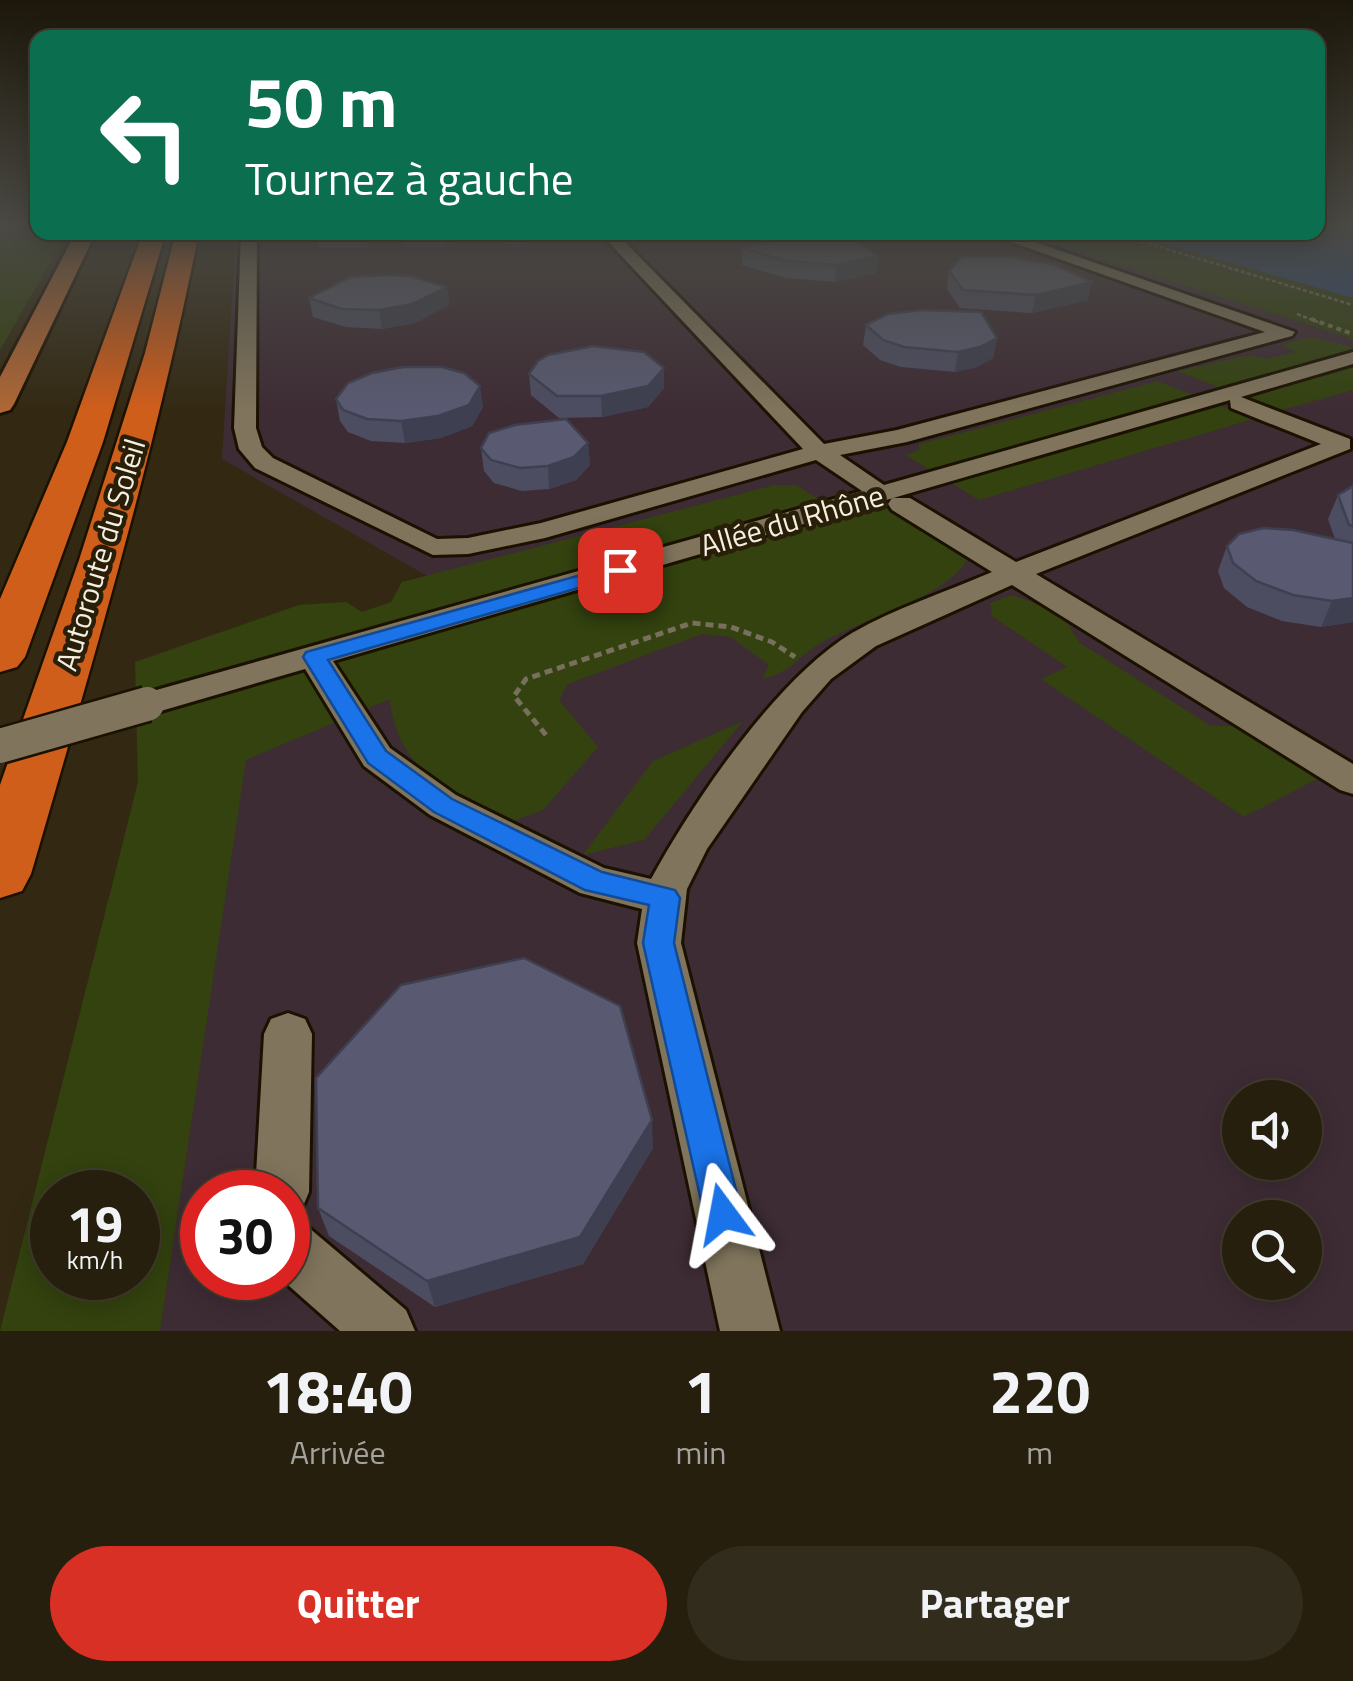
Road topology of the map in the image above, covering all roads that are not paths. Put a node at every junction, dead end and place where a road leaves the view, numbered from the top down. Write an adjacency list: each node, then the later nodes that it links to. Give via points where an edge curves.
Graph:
1 (58, 287): 11 (main road)
2 (137, 287): 18 (highway, Autoroute du Soleil)
3 (174, 287): 21 (highway, Autoroute du Soleil, via 122,491)
4 (248, 287): 13 (street, via 251,450 295,480 434,548 545,530)
5 (659, 287): 13 (street)
6 (1153, 287): 8 (street, via 1285,332)
7 (1353, 358): 17 (street, Allée du Rhône)
8 (1150, 368): 9 (street); 13 (street)
9 (1206, 390)
10 (1238, 402): 12 (street)
11 (0, 404)
12 (1348, 446): 16 (street)
13 (819, 452): 14 (street)
14 (872, 486)
15 (901, 504): 16 (street)
16 (1013, 575): 20 (street); 22 (street, via 865,639 819,672 690,842)
17 (314, 657): 19 (street, Allée du Rhône, bridge); 22 (street, via 377,757 443,806 595,882)
18 (0, 658)
19 (0, 746)
20 (1353, 781)
21 (0, 874)
22 (665, 898): 27 (street, via 658,943)
23 (288, 1034): 24 (street)
24 (283, 1170)
25 (310, 1266): 26 (street)
26 (385, 1331)
27 (750, 1331)

